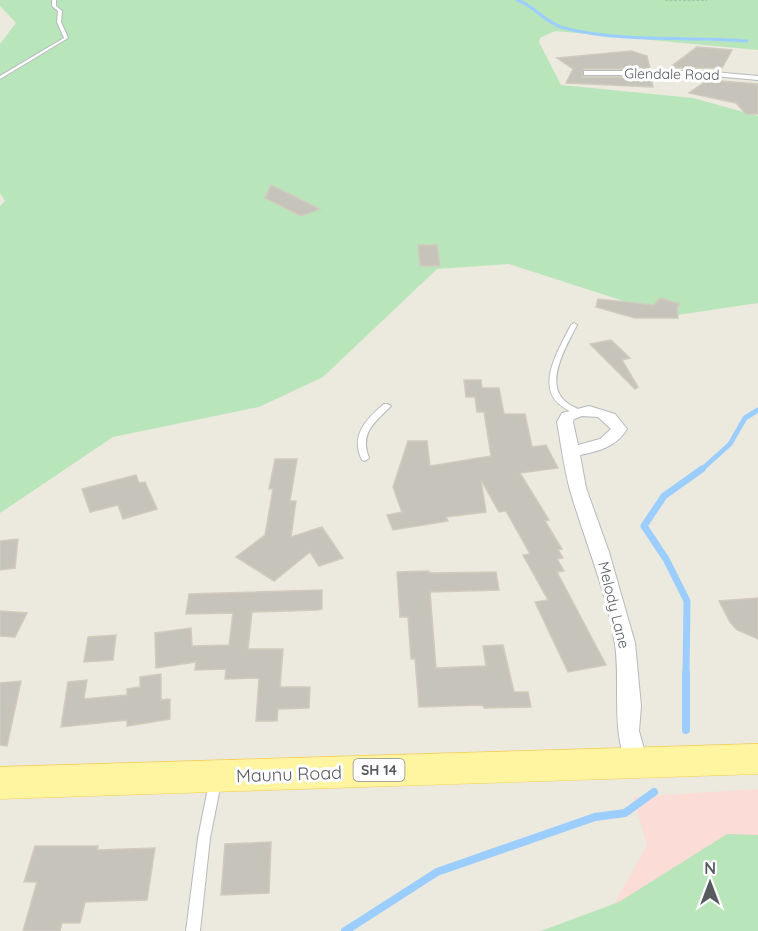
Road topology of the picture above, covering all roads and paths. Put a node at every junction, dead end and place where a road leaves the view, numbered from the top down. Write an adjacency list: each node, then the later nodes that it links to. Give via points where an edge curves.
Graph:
1 (54, 0): 5 (lane, via 66,38)
2 (665, 0): 3 (path)
3 (707, 0)
4 (587, 73): 6 (street, Glendale Road, via 704,73)
5 (0, 78)
6 (758, 78)
7 (574, 325): 9 (lane, via 556,364 553,388 560,401)
8 (387, 406): 11 (lane, via 364,432 361,452)
9 (575, 411): 10 (street, Melody Lane, via 565,422); 10 (street, via 604,413 614,419 619,429 608,442)
10 (572, 451): 13 (street, Melody Lane, via 578,488 625,643 628,731)
11 (365, 458)
12 (758, 759): 13 (main road, Maunu Road / SH 14)
13 (637, 763): 14 (main road, Maunu Road / SH 14)
14 (216, 777): 15 (main road, Maunu Road / SH 14); 16 (lane)
15 (0, 783)
16 (193, 931)

